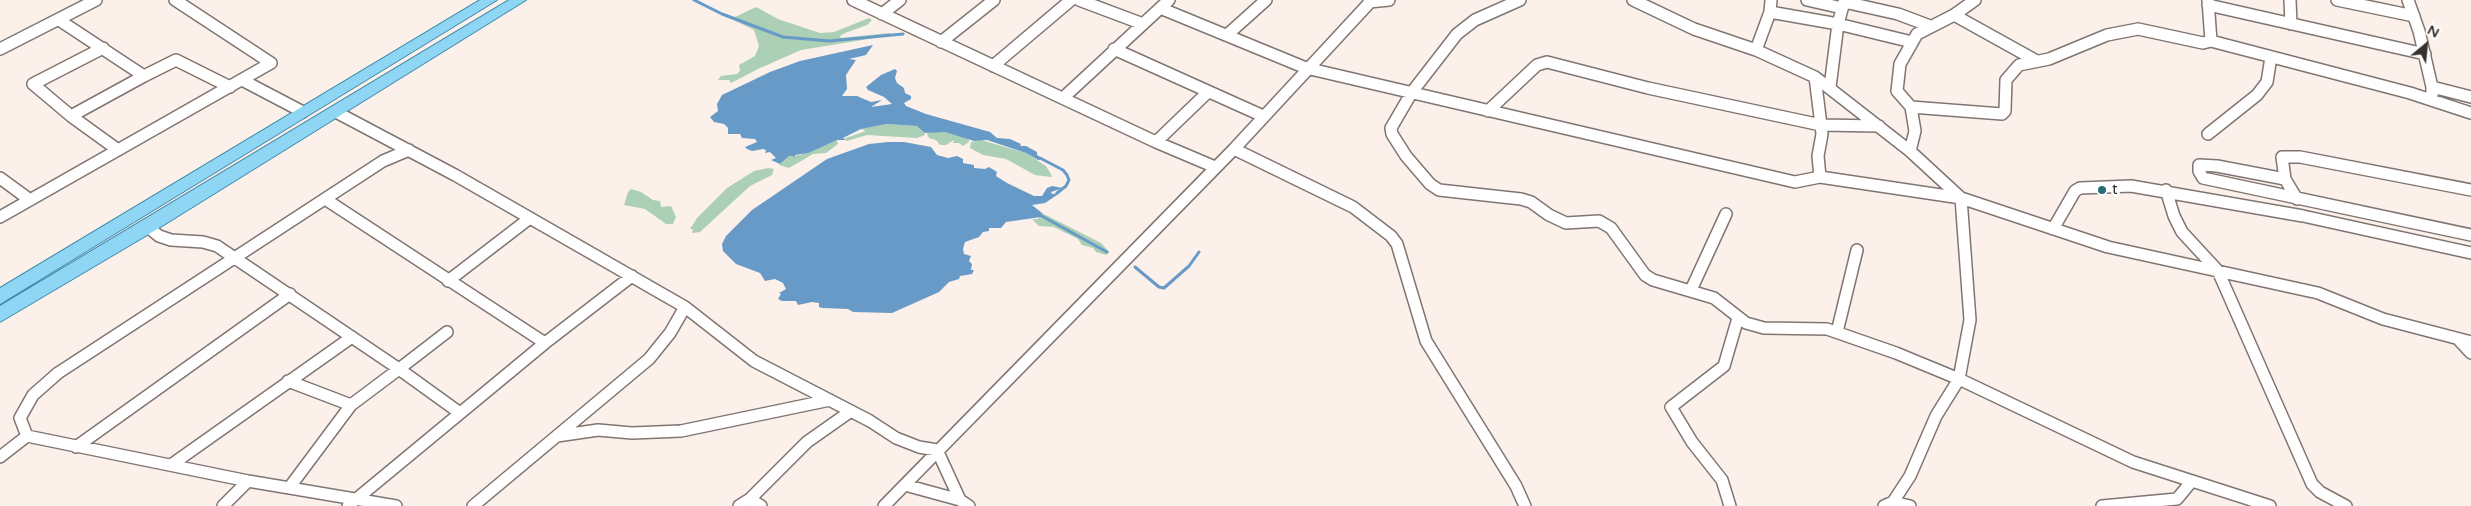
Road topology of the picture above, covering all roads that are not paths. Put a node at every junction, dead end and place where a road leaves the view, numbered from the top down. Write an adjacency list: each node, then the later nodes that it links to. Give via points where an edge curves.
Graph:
1 (96, 0): 29 (street)
2 (175, 0): 49 (street, via 269,59 271,63 266,67)
3 (490, 0): 60 (main road)
4 (519, 0): 61 (main road)
5 (853, 0): 26 (street)
6 (900, 0): 26 (street)
7 (994, 0): 35 (street)
8 (1071, 0): 45 (street)
9 (1079, 0): 30 (street)
10 (1169, 0): 23 (street)
11 (1266, 0): 34 (street)
12 (1389, 0): 21 (street)
13 (1520, 0): 54 (street, via 1464,28 1441,52)
14 (1633, 0): 41 (street, via 1694,29)
15 (1771, 0): 25 (street)
16 (1806, 0): 24 (street)
17 (1973, 0): 27 (street)
18 (2290, 0): 32 (street)
19 (2337, 0): 28 (street)
20 (2408, 0): 28 (street)
21 (1371, 1): 46 (street)
22 (2208, 2): 32 (street); 37 (street)
23 (1160, 8): 30 (street); 34 (street)
24 (1842, 8): 31 (street); 33 (street, via 1845,2 1898,14)
25 (1770, 12): 31 (street); 41 (street)
26 (882, 14): 35 (street)
27 (1954, 15): 33 (street); 44 (street)
28 (2414, 16): 42 (street)
29 (59, 20): 38 (street); 39 (street)
30 (1142, 24): 40 (street)
31 (1838, 24): 36 (street); 51 (street)
32 (2291, 24): 42 (street)
33 (1930, 26): 36 (street, via 1917,34)
34 (1227, 35): 46 (street)
35 (942, 42): 45 (street)
36 (1912, 42): 58 (street, via 1900,64 1897,89)
37 (2211, 42): 43 (street); 44 (street, via 2133,30 2107,35 2049,60)
38 (103, 48): 47 (street); 63 (street, via 33,84)
39 (0, 49)
40 (1114, 49): 53 (street); 56 (street)
41 (1756, 50): 48 (street)
42 (2425, 54): 52 (street)
43 (2272, 57): 57 (street); 67 (street, via 2267,82)
44 (2035, 60): 58 (street, via 2019,65 2006,80 2005,111 2002,114)
45 (993, 66): 56 (street)
46 (1306, 68): 54 (street); 64 (street)
47 (144, 76): 50 (street, via 176,60); 63 (street)
48 (1815, 77): 51 (street); 65 (street)
49 (242, 80): 50 (street); 60 (street)
50 (230, 87): 70 (street)
51 (1830, 87): 66 (street)
52 (2432, 87): 55 (street); 57 (street)
53 (1208, 92): 64 (street); 68 (street)
54 (1412, 92): 59 (street); 95 (street, via 1391,128 1392,134 1430,184 1455,194 1526,200 1548,215 1566,222 1590,220 1607,224 1645,275)
55 (2471, 97)
56 (1063, 98): 68 (street)
57 (2432, 99): 62 (street)
58 (1911, 107): 72 (street, via 1916,131)
59 (1488, 111): 65 (street, via 1537,65 1547,62 1648,88); 74 (street, via 1795,182)
60 (304, 112): 97 (main road)
61 (336, 112): 71 (street); 86 (main road)
62 (2471, 113)
63 (71, 116): 70 (street)
64 (1263, 116): 69 (street)
65 (1821, 125): 66 (street); 74 (street)
66 (1879, 126): 72 (street)
67 (2208, 134)
68 (1156, 142): 73 (street)
69 (1234, 149): 73 (street); 133 (street, via 1352,207 1390,236 1396,244 1426,341 1516,486)
70 (118, 150): 82 (street)
71 (408, 150): 80 (street, via 382,161); 85 (street)
72 (1910, 151): 79 (street)
73 (1215, 167): 118 (street)
74 (1820, 177): 79 (street)
75 (0, 178): 82 (street)
76 (2285, 179): 78 (street, via 2282,158 2290,157); 81 (street); 81 (street, via 2199,165 2203,178)
77 (2166, 190): 87 (street, via 2117,185 2080,188 2075,191); 90 (street, via 2303,216); 92 (street, via 2182,232)
78 (2471, 190)
79 (1961, 198): 87 (street); 109 (street, via 1970,320)
80 (325, 199): 91 (street); 94 (street)
81 (2296, 199): 88 (street)
82 (30, 200): 84 (street)
83 (1726, 214): 95 (street)
84 (0, 217)
85 (530, 218): 93 (street); 94 (street)
86 (148, 227): 91 (street, via 159,236 203,242); 99 (main road)
87 (2053, 229): 92 (street, via 2147,257)
88 (2471, 235)
89 (1857, 250): 102 (street)
90 (2471, 254)
91 (234, 257): 96 (street); 115 (street, via 44,385 25,406 20,418)
92 (2218, 271): 104 (street, via 2318,293 2382,319); 138 (street, via 2312,484)
93 (632, 276): 98 (street); 106 (street)
94 (448, 282): 106 (street)
95 (1691, 290): 100 (street, via 1714,298)
96 (290, 294): 103 (street); 117 (street)
97 (0, 297)
98 (685, 307): 111 (street, via 754,361); 116 (street, via 649,359)
99 (0, 315)
100 (1738, 318): 102 (street, via 1755,326); 134 (street, via 1724,366 1671,407 1692,442 1722,480)
101 (447, 332): 108 (street)
102 (1837, 332): 109 (street)
103 (352, 337): 108 (street); 110 (street)
104 (2458, 339): 105 (street); 107 (street)
105 (2471, 342)
106 (545, 343): 114 (street)
107 (2471, 353)
108 (398, 369): 112 (street); 114 (street)
109 (1959, 379): 122 (street, via 2133,462); 128 (street, via 1936,416 1910,476)
110 (288, 381): 112 (street); 120 (street)
111 (830, 400): 113 (street); 116 (street, via 681,431 632,433 598,430)
112 (352, 405): 124 (street)
113 (851, 411): 118 (street, via 896,438); 127 (street, via 807,442)
114 (460, 413): 125 (street)
115 (28, 436): 117 (street); 119 (street)
116 (557, 436): 131 (street)
117 (76, 447): 120 (street)
118 (938, 450): 123 (street); 126 (street)
119 (0, 457)
120 (171, 465): 121 (street)
121 (248, 481): 124 (street); 129 (street)
122 (2192, 482): 136 (street, via 2177,499); 137 (street)
123 (905, 485): 126 (street); 132 (street)
124 (289, 488): 125 (street)
125 (351, 502): 130 (street)
126 (964, 503)
127 (750, 504)
128 (1889, 504): 135 (street)
129 (223, 506)
130 (396, 506)
131 (473, 506)
132 (884, 506)
133 (1525, 506)
134 (1730, 506)
135 (1910, 506)
136 (2102, 506)
137 (2270, 506)
138 (2346, 506)

